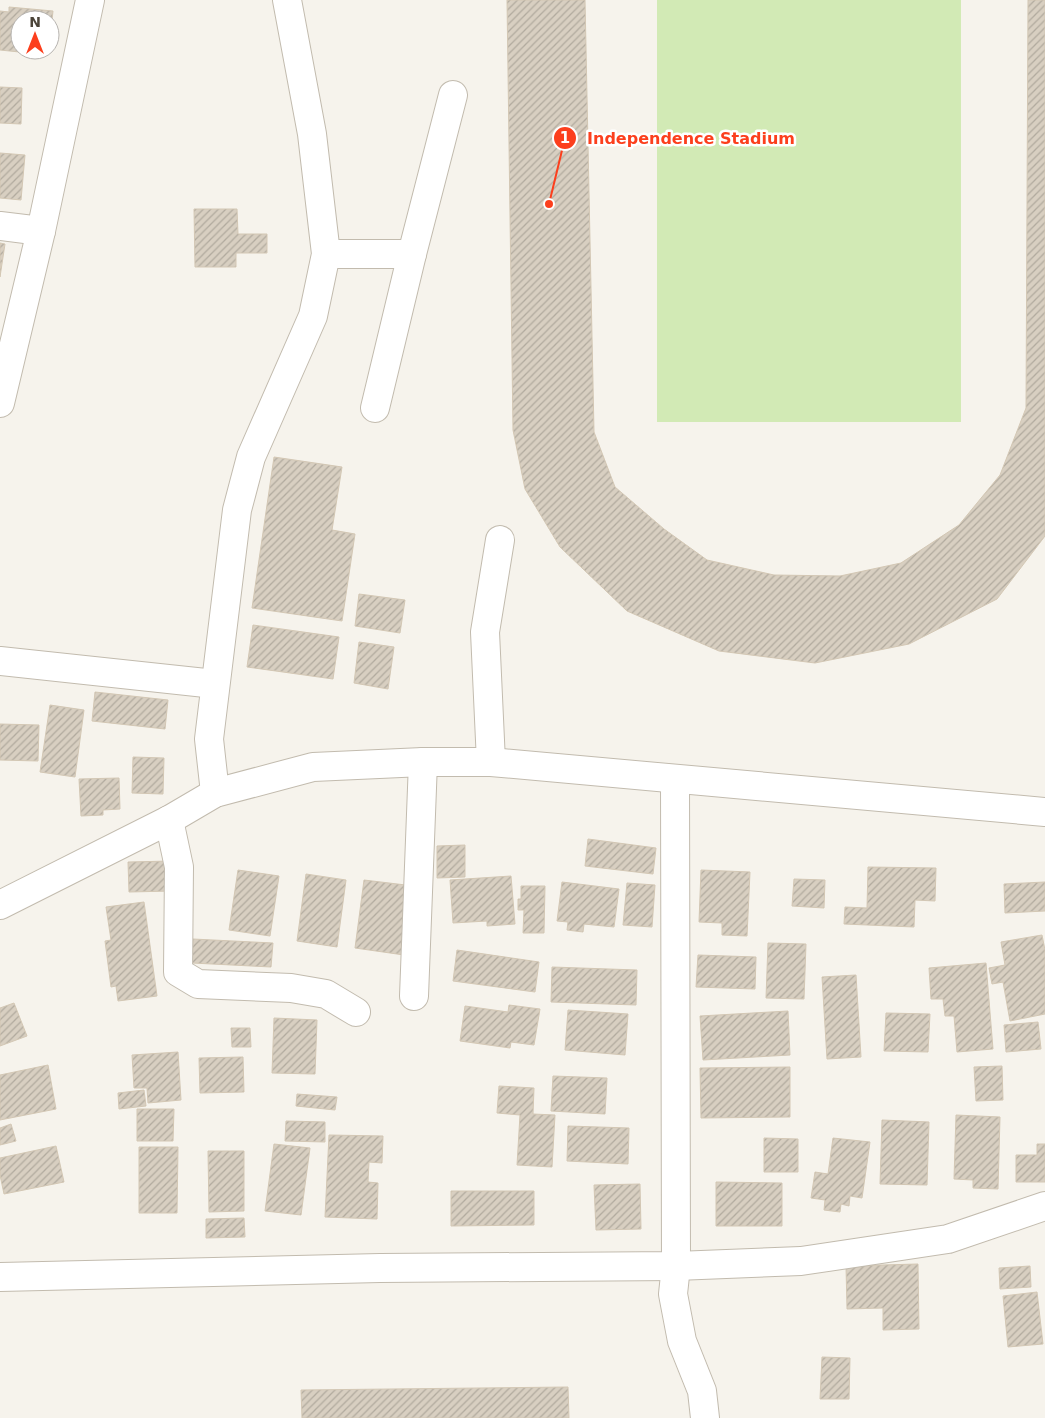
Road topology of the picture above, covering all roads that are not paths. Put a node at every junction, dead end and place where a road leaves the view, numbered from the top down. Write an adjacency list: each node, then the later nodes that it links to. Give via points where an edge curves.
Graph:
1 (90, 0): 5 (street)
2 (287, 0): 6 (street, via 312,134)
3 (452, 95): 7 (street)
4 (0, 226): 5 (street)
5 (41, 231): 8 (street)
6 (326, 254): 7 (street); 12 (street, via 313,316 251,457 237,510)
7 (412, 254): 9 (street)
8 (0, 403)
9 (375, 408)
10 (500, 540): 14 (street, via 485,632)
11 (0, 662): 12 (street)
12 (215, 684): 16 (street, via 209,739)
13 (423, 762): 14 (street); 16 (street, via 313,767); 20 (street)
14 (491, 762): 15 (street)
15 (675, 779): 17 (street); 23 (street)
16 (215, 793): 18 (street)
17 (1045, 812)
18 (169, 820): 19 (street); 21 (street, via 179,867 178,972 198,984 290,988 326,994)
19 (0, 905)
20 (414, 996)
21 (356, 1012)
22 (1045, 1206): 23 (street, via 948,1239 801,1260)
23 (676, 1266): 24 (street, via 380,1268); 25 (street, via 673,1294 682,1341 702,1392)
24 (0, 1277)
25 (705, 1418)

